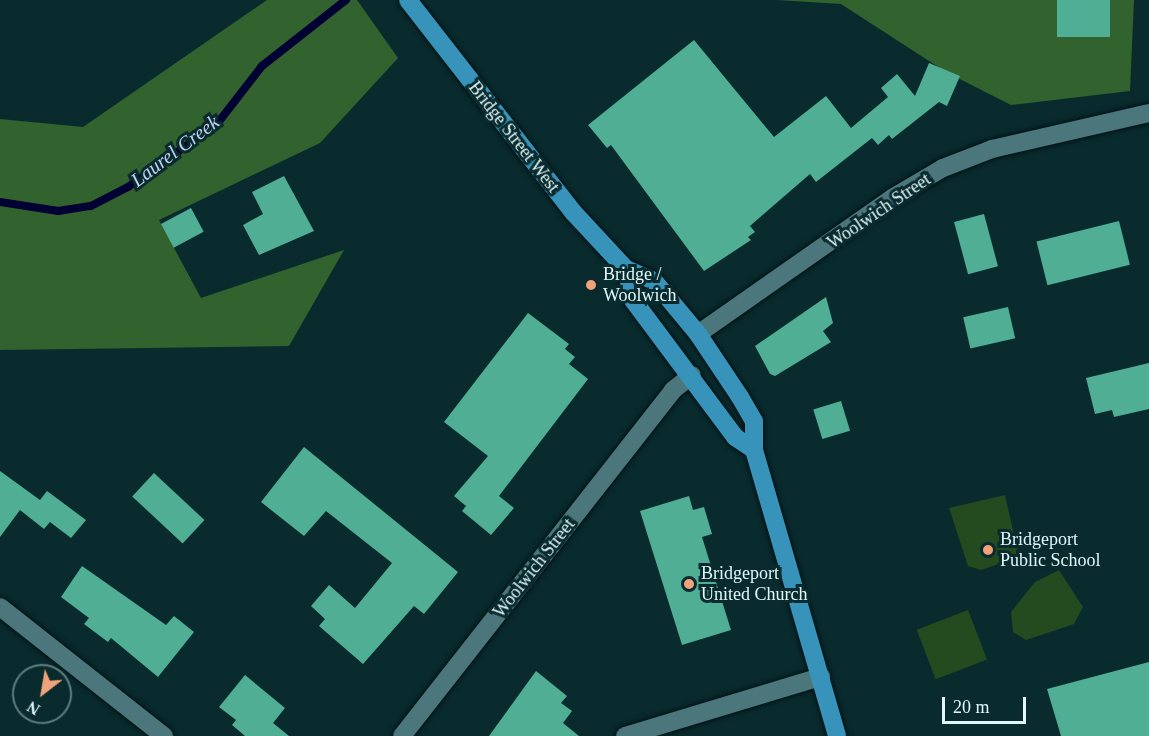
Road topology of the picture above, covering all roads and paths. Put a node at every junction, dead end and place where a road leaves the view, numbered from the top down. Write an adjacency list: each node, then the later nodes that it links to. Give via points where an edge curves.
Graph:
1 (409, 1): 3 (main road, Bridge Street West, via 573,212)
2 (1149, 113): 4 (street, Woolwich Street, via 992,149 943,168 892,198)
3 (626, 269): 4 (main road, Bridge Street West, via 654,281); 5 (main road, via 633,300)
4 (698, 334): 6 (main road, Bridge Street West, via 754,421)
5 (692, 375): 6 (main road, via 735,437); 10 (street, Woolwich Street, via 673,390)
6 (754, 450): 8 (main road, Bridge Street West)
7 (0, 607): 9 (street)
8 (821, 677): 11 (street); 12 (main road, Bridge Street West)
9 (164, 736)
10 (402, 736)
11 (625, 736)
12 (837, 736)

